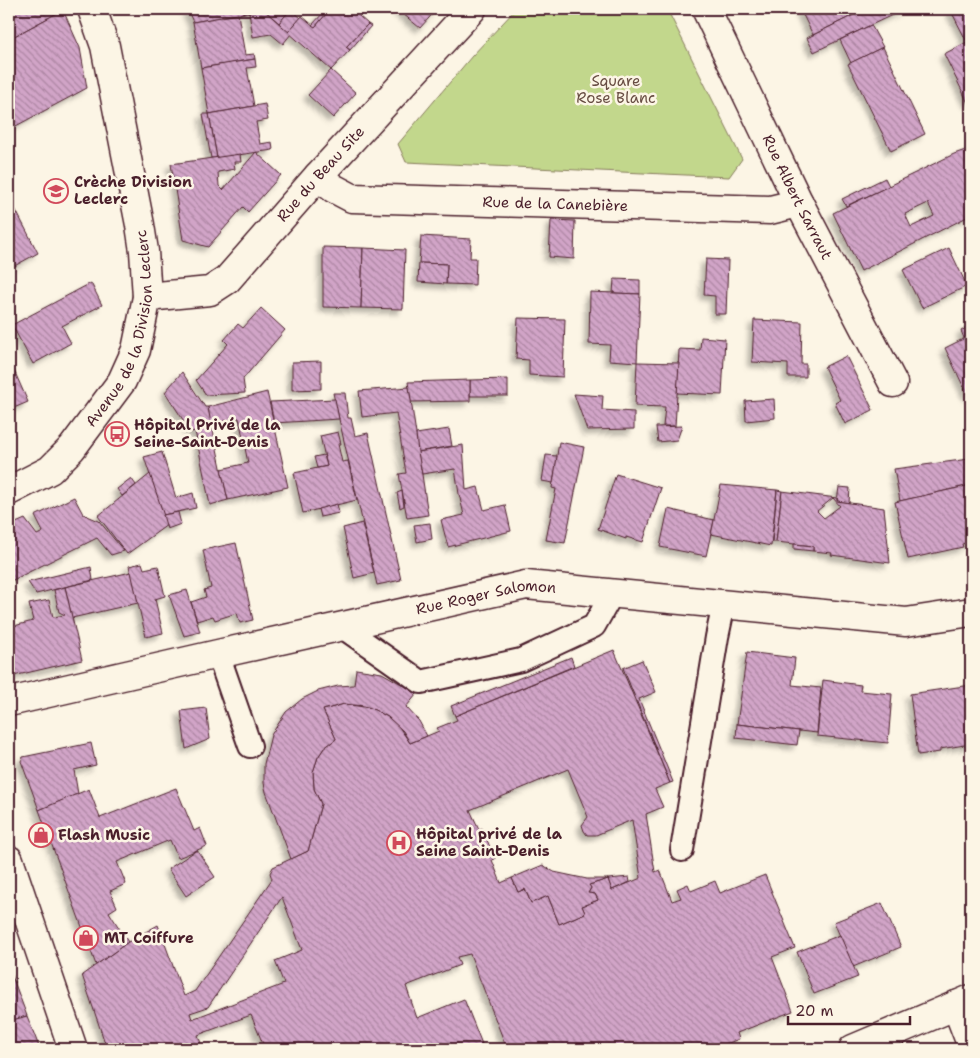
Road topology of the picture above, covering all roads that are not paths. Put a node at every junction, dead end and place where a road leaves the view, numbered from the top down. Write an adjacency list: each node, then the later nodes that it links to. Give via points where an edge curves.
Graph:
1 (92, 9): 6 (street, Avenue de la Division Leclerc, via 105,46 140,225)
2 (472, 9): 4 (street, Rue du Beau Site)
3 (706, 9): 5 (street, Rue Albert Sarraut)
4 (318, 176): 5 (street, Rue de la Canebière, via 352,198 770,210); 6 (street, Rue du Beau Site, via 226,280 210,291)
5 (799, 203): 7 (street, Rue Albert Sarraut)
6 (147, 297): 8 (street, Avenue de la Division Leclerc, via 136,350 122,382 72,448 50,470)
7 (893, 383)
8 (9, 491)
9 (612, 594): 10 (street, Rue Roger Salomon); 12 (street, Rue Roger Salomon, via 526,585); 12 (lane, via 594,626 521,660 421,682)
10 (724, 604): 11 (street, Rue Roger Salomon, via 906,622); 16 (lane)
11 (971, 612)
12 (341, 626): 13 (street, Rue Roger Salomon)
13 (218, 654): 14 (street, Rue Roger Salomon); 15 (lane)
14 (9, 702)
15 (250, 746)
16 (682, 850)
17 (9, 860): 20 (street)
18 (964, 1002): 19 (street); 21 (street)
19 (971, 1044)
20 (73, 1049)
21 (852, 1049)

